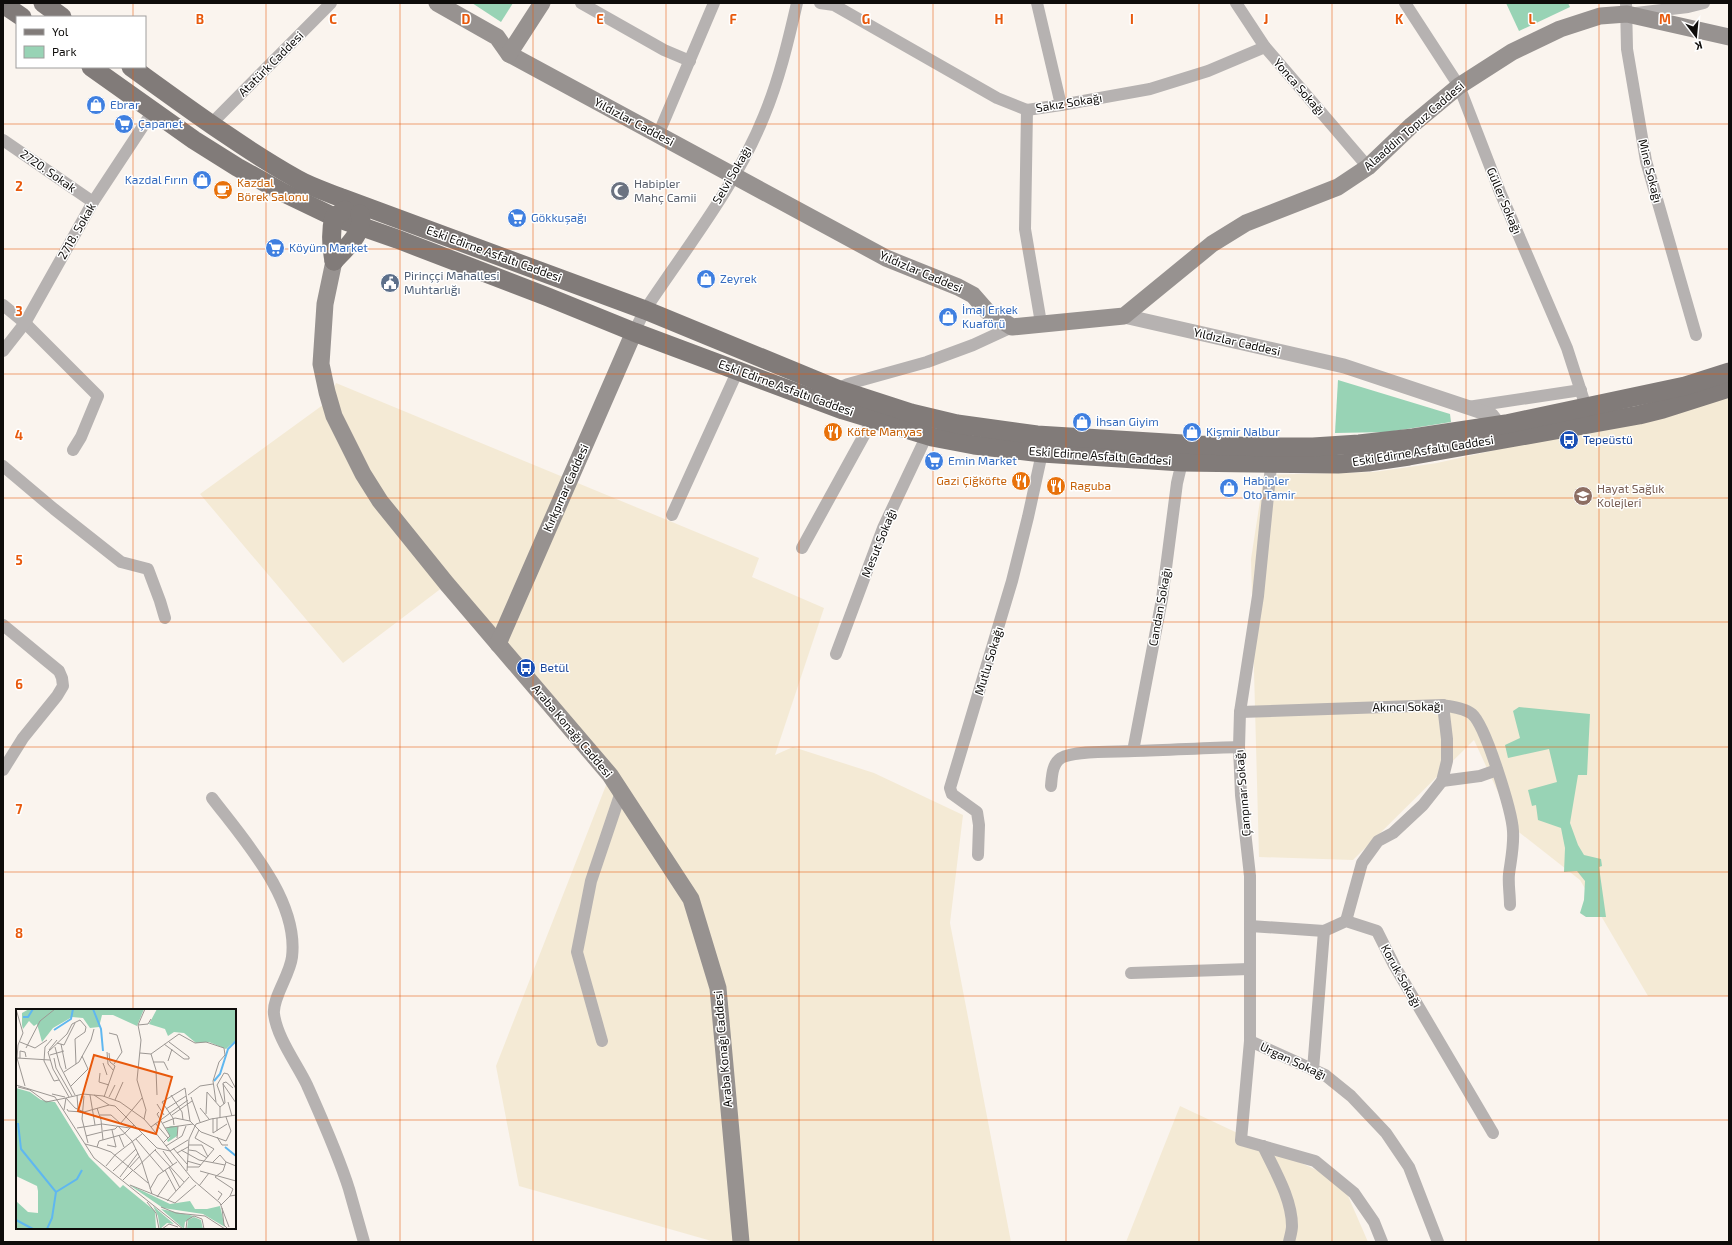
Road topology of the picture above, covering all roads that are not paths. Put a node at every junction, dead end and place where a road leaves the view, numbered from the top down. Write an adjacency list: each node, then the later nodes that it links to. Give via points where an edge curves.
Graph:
1 (43, 3): 16 (main road)
2 (331, 3): 27 (street, Atatürk Caddesi)
3 (438, 3): 19 (main road, Yıldızlar Caddesi, via 496,36)
4 (542, 3): 19 (main road)
5 (581, 3): 20 (street, via 664,50)
6 (714, 3): 20 (street)
7 (797, 3): 31 (street, Selvi Sokağı, via 784,58 764,117)
8 (820, 3): 25 (street, Sakız Sokağı, via 834,5 997,98)
9 (1037, 3): 24 (street)
10 (1236, 3): 18 (street, Yonca Sokağı)
11 (1404, 3): 23 (street, Güller Sokağı)
12 (1704, 3): 14 (street, via 1688,7)
13 (3, 4): 15 (main road)
14 (1626, 9): 17 (main road, Alaaddin Topuz Caddesi); 23 (main road, Alaaddin Topuz Caddesi, via 1560,29 1512,52); 43 (street, Mine Sokağı, via 1627,49 1646,161)
15 (21, 16)
16 (61, 16)
17 (1729, 37)
18 (1265, 47): 24 (street, Sakız Sokağı, via 1208,71 1150,89); 30 (street, Yonca Sokağı)
19 (509, 54): 28 (main road, Yıldızlar Caddesi)
20 (690, 60): 28 (street)
21 (93, 68): 26 (main road, Eski Edirne Asfaltı Caddesi)
22 (132, 68): 27 (main road, Eski Edirne Asfaltı Caddesi)
23 (1458, 86): 30 (main road, Alaaddin Topuz Caddesi); 50 (street, Güller Sokağı, via 1567,348)
24 (1061, 105): 25 (street, Sakız Sokağı)
25 (1027, 110): 40 (street, via 1025,229)
26 (153, 112): 32 (street, 2718. Sokak); 34 (main road, Eski Edirne Asfaltı Caddesi, via 237,167)
27 (210, 125): 33 (main road, Eski Edirne Asfaltı Caddesi, via 298,180)
28 (658, 135): 31 (main road, Yıldızlar Caddesi)
29 (3, 140): 32 (street, 2720. Sokak)
30 (1368, 167): 38 (main road, Alaaddin Topuz Caddesi, via 1338,187 1246,223 1212,244)
31 (734, 177): 37 (street, Selvi Sokağı); 41 (main road, Yıldızlar Caddesi, via 886,258 973,295 987,311)
32 (93, 202): 39 (street, 2718. Sokak)
33 (358, 213): 34 (main road, Eski Edirne Asfaltı Caddesi); 35 (main road, via 352,241); 37 (main road, Eski Edirne Asfaltı Caddesi, via 414,229 424,229); 42 (main road, Eski Edirne Asfaltı Caddesi)
34 (334, 217): 35 (main road, via 331,238)
35 (334, 261): 63 (main road, Araba Konağı Caddesi, via 325,304 321,364 334,416 363,474 380,501)
36 (3, 305): 39 (street)
37 (645, 310): 42 (street, Selvi Sokağı); 48 (main road, Eski Edirne Asfaltı Caddesi)
38 (1124, 316): 40 (main road, Yıldızlar Caddesi); 49 (street, Yıldızlar Caddesi, via 1344,366)
39 (25, 323): 44 (street, 2718. Sokak); 54 (street, via 98,396)
40 (1041, 323): 41 (main road, Yıldızlar Caddesi)
41 (1012, 327): 48 (street, via 927,362 848,384)
42 (634, 332): 45 (main road, Eski Edirne Asfaltı Caddesi); 63 (main road, Kırkpınar Caddesi)
43 (1696, 335)
44 (3, 351)
45 (738, 370): 48 (main road, Eski Edirne Asfaltı Caddesi); 59 (street)
46 (1729, 372): 50 (main road, Eski Edirne Asfaltı Caddesi, via 1685,386)
47 (1729, 388): 50 (main road, Eski Edirne Asfaltı Caddesi, via 1663,409)
48 (834, 397): 51 (main road, Eski Edirne Asfaltı Caddesi); 56 (main road, Eski Edirne Asfaltı Caddesi, via 996,430)
49 (1468, 407): 50 (street); 52 (street, Yıldızlar Caddesi, via 1491,414)
50 (1585, 407): 52 (main road, Eski Edirne Asfaltı Caddesi)
51 (873, 419): 53 (main road, Eski Edirne Asfaltı Caddesi); 60 (street)
52 (1500, 432): 56 (main road, Eski Edirne Asfaltı Caddesi, via 1313,447)
53 (926, 435): 55 (main road, Eski Edirne Asfaltı Caddesi, via 974,445); 64 (street, Mesut Sokağı, via 883,528)
54 (73, 450)
55 (1042, 453): 57 (main road, Eski Edirne Asfaltı Caddesi); 75 (street, Mutlu Sokağı, via 1012,581 950,788 952,794 977,812)
56 (1272, 456): 57 (main road, Eski Edirne Asfaltı Caddesi); 66 (street, Çanpınar Sokağı, via 1258,596)
57 (1182, 462): 68 (street, Candan Sokağı, via 1162,599)
58 (3, 466): 61 (street, via 121,562 148,569)
59 (672, 515)
60 (802, 548)
61 (165, 618)
62 (3, 625): 69 (street, via 59,671 63,686 23,738)
63 (498, 644): 73 (main road, Araba Konağı Caddesi)
64 (836, 654)
65 (1443, 705): 66 (street, Akıncı Sokağı); 70 (street, Akıncı Sokağı, via 1462,709 1472,714 1480,723); 71 (street, via 1447,761)
66 (1240, 712): 67 (street, Çanpınar Sokağı)
67 (1239, 747): 68 (street); 78 (street, Çanpınar Sokağı, via 1240,795 1250,876)
68 (1133, 751): 72 (street, via 1105,751 1061,757 1052,771)
69 (3, 770)
70 (1497, 770): 71 (street, via 1474,777); 76 (street, Akıncı Sokağı, via 1512,822)
71 (1442, 781): 77 (street, via 1423,805 1393,833 1378,841 1362,863)
72 (1051, 786)
73 (621, 792): 82 (street, via 591,881 577,952); 88 (main road, Araba Konağı Caddesi, via 691,899 718,988)
74 (212, 798): 87 (street, via 273,881 281,898 291,935 292,956 275,1002 274,1014 282,1037 306,1083 349,1188)
75 (978, 855)
76 (1510, 905)
77 (1346, 921): 79 (street); 85 (street, Koruk Sokağı, via 1377,931 1394,965)
78 (1250, 926): 79 (street); 80 (street, Çanpınar Sokağı)
79 (1324, 931): 84 (street)
80 (1249, 969): 81 (street); 83 (street, Çanpınar Sokağı)
81 (1131, 973)
82 (602, 1041)
83 (1250, 1041): 84 (street, Urgan Sokağı); 86 (street, Çanpınar Sokağı, via 1241,1140)
84 (1313, 1070): 91 (street, Urgan Sokağı, via 1325,1075 1351,1096 1386,1133 1409,1167)
85 (1492, 1132)
86 (1263, 1146): 89 (street, via 1289,1206 1292,1227); 90 (street, via 1314,1161 1326,1170 1354,1193 1374,1222)
87 (364, 1242)
88 (741, 1242)
89 (1289, 1242)
90 (1382, 1242)
91 (1438, 1242)

